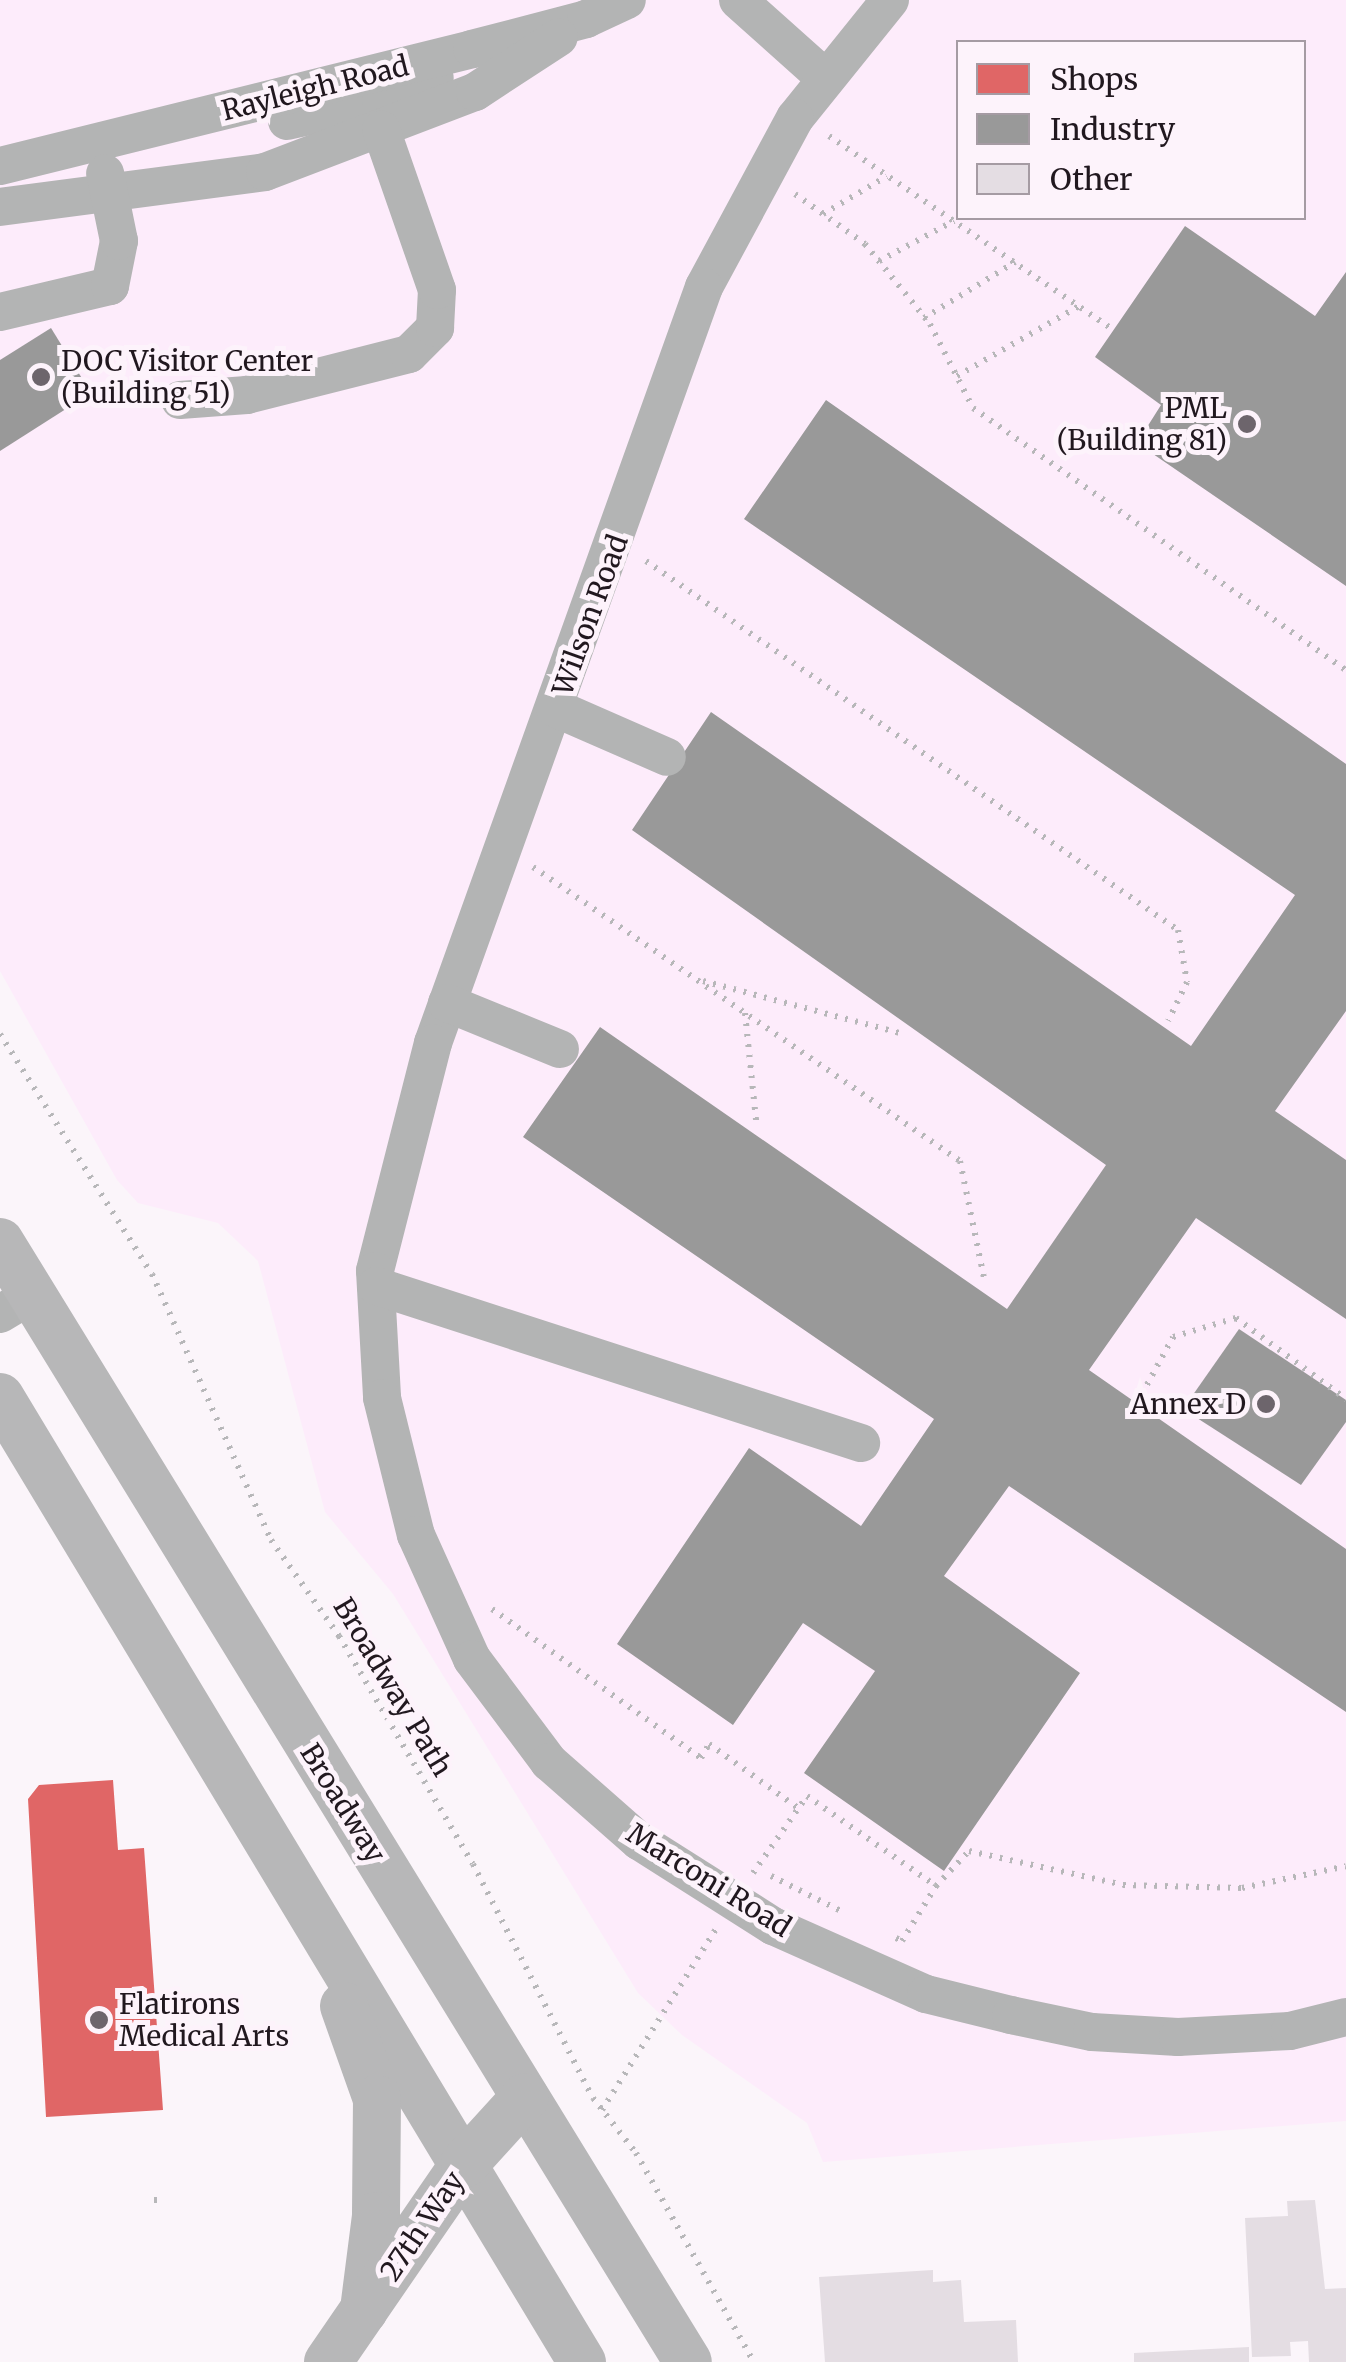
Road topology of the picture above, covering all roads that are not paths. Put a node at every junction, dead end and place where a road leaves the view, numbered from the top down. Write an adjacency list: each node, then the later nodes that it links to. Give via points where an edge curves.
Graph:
1 (628, 0): 4 (street)
2 (738, 0): 5 (street)
3 (890, 0): 5 (street, Wilson Road)
4 (586, 19): 6 (street, via 475,92); 8 (street, via 380,100)
5 (823, 76): 13 (street, Wilson Road, via 771,154 704,287)
6 (381, 128): 8 (street, via 265,172); 12 (street, via 437,290 435,328 409,354 247,395)
7 (0, 166): 8 (street)
8 (103, 166): 9 (street); 10 (street); 11 (street, via 119,241 110,286)
9 (0, 184)
10 (0, 207)
11 (0, 312)
12 (180, 400)
13 (555, 708): 14 (street); 15 (street, Wilson Road)
14 (667, 756)
15 (447, 1004): 16 (street); 18 (street, Wilson Road)
16 (560, 1050)
17 (0, 1242): 19 (main road, Broadway)
18 (375, 1278): 21 (street); 23 (street, Marconi Road, via 382,1398 416,1535 472,1658 550,1762 639,1841 773,1926 926,1994 1092,2032 1290,2031)
19 (16, 1304): 24 (main road, Broadway)
20 (0, 1397): 22 (main road)
21 (861, 1443)
22 (316, 1928): 25 (main road); 26 (main road, via 377,2099 376,2216)
23 (1346, 2017)
24 (525, 2096): 25 (main road, 27th Way); 29 (main road, Broadway)
25 (464, 2163): 26 (main road, 27th Way); 28 (main road)
26 (364, 2310): 27 (main road, 27th Way)
27 (328, 2362)
28 (582, 2362)
29 (688, 2362)

